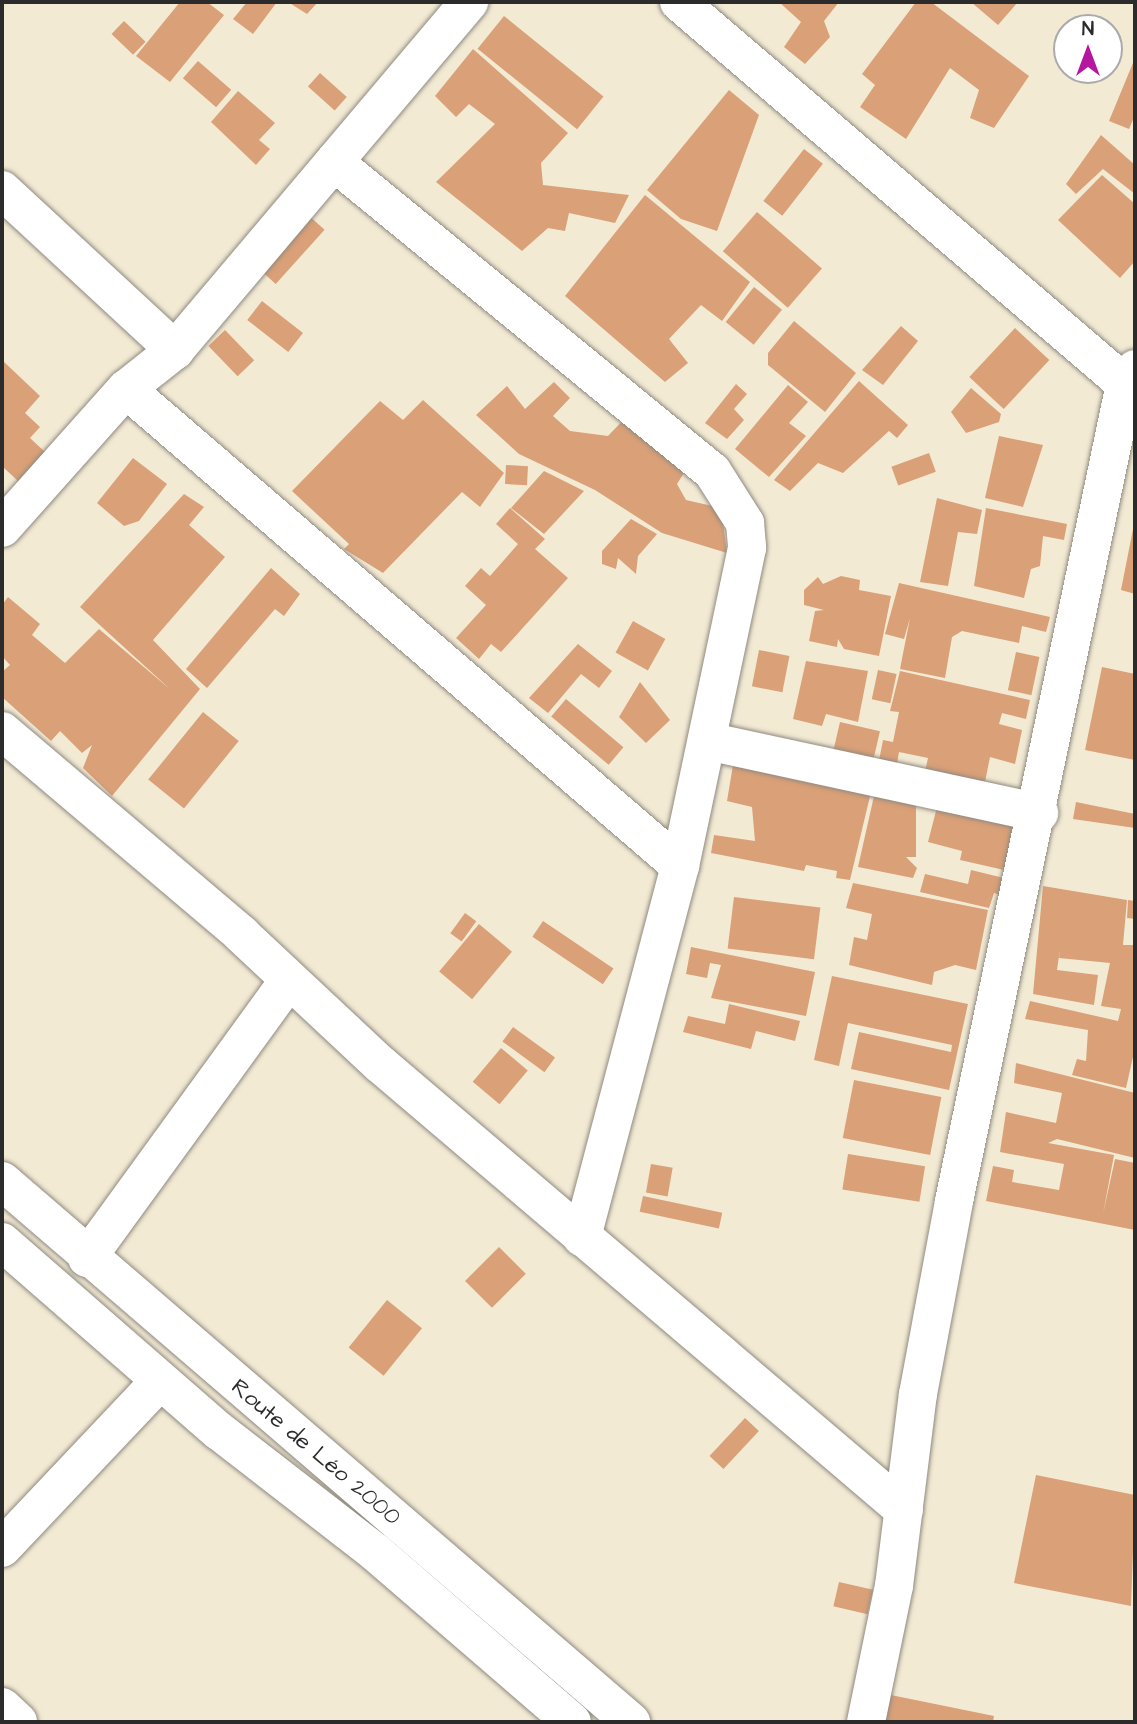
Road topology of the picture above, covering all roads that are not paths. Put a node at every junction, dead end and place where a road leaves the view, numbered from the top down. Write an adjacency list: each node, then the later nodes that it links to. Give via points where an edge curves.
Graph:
1 (470, 2): 3 (street)
2 (679, 2): 6 (street)
3 (334, 162): 5 (street); 10 (street, via 724,485 745,523 747,548)
4 (2, 190): 5 (street)
5 (175, 350): 7 (street)
6 (1130, 377): 11 (street)
7 (126, 389): 8 (street); 12 (street)
8 (2, 528)
9 (2, 731): 13 (street)
10 (707, 741): 11 (street); 12 (street)
11 (1040, 813): 19 (street, via 940,1269)
12 (680, 866): 15 (street)
13 (289, 980): 15 (street); 17 (street)
14 (2, 1181): 17 (street, Route de Léo 2000)
15 (582, 1237): 19 (street)
16 (2, 1242): 18 (street, Route de Léo 2000)
17 (87, 1258): 24 (street, Route de Léo 2000)
18 (160, 1381): 20 (street); 23 (street, Route de Léo 2000, via 375,1552)
19 (904, 1510): 25 (street)
20 (2, 1548)
21 (2, 1707): 22 (street)
22 (18, 1722)
23 (572, 1722)
24 (631, 1722)
25 (866, 1722)

